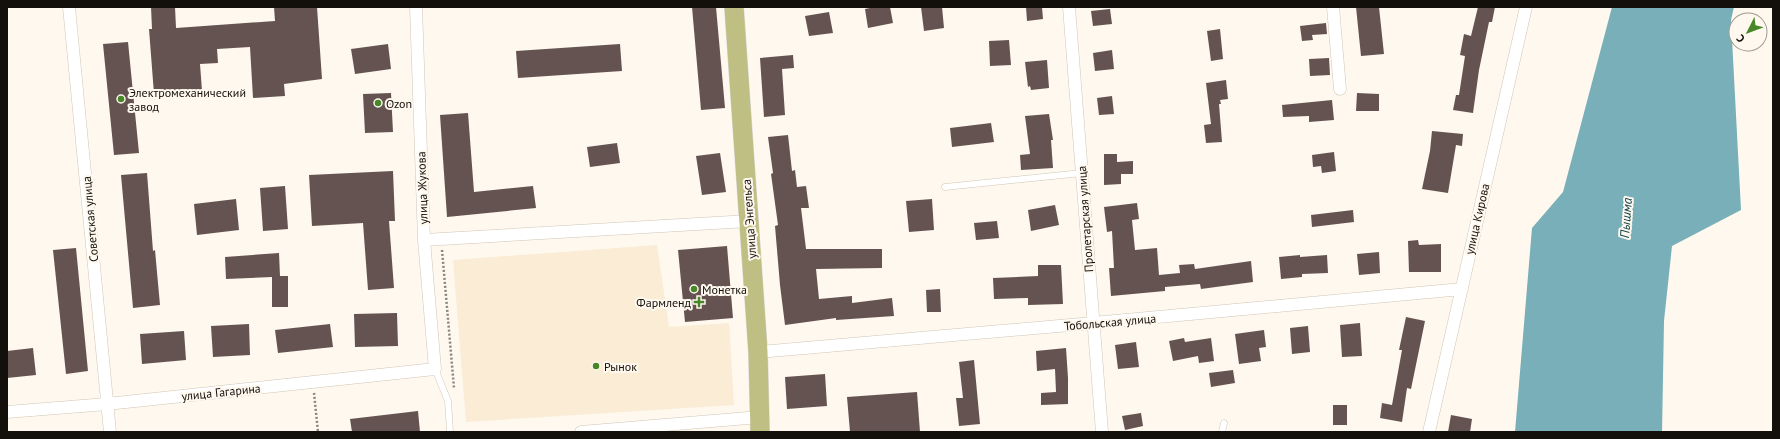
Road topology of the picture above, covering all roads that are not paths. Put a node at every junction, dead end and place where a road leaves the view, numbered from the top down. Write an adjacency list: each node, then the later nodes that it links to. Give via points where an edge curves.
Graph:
1 (69, 7): 16 (street, Советская улица)
2 (416, 7): 11 (street, улица Жукова)
3 (734, 7): 10 (main road, улица Энгельса)
4 (1069, 7): 8 (street, Пролетарская улица)
5 (1333, 7): 7 (street)
6 (1526, 7): 12 (street, улица Кирова)
7 (1340, 89)
8 (1082, 173): 9 (lane); 13 (street, Пролетарская улица)
9 (945, 187)
10 (749, 220): 11 (street); 14 (main road, улица Энгельса)
11 (424, 240): 15 (street, улица Жукова)
12 (1462, 289): 13 (street, Тобольская улица); 25 (street, улица Кирова)
13 (1093, 323): 14 (street, Тобольская улица); 23 (street, Пролетарская улица)
14 (758, 352): 19 (main road, улица Энгельса)
15 (435, 369): 16 (street, улица Гагарина); 21 (lane, via 448,401)
16 (107, 404): 17 (street, улица Гагарина); 20 (street, Советская улица)
17 (7, 412)
18 (1224, 423): 24 (lane)
19 (760, 424): 22 (street)
20 (110, 432)
21 (450, 432)
22 (581, 432)
23 (1102, 432)
24 (1222, 432)
25 (1429, 432)

